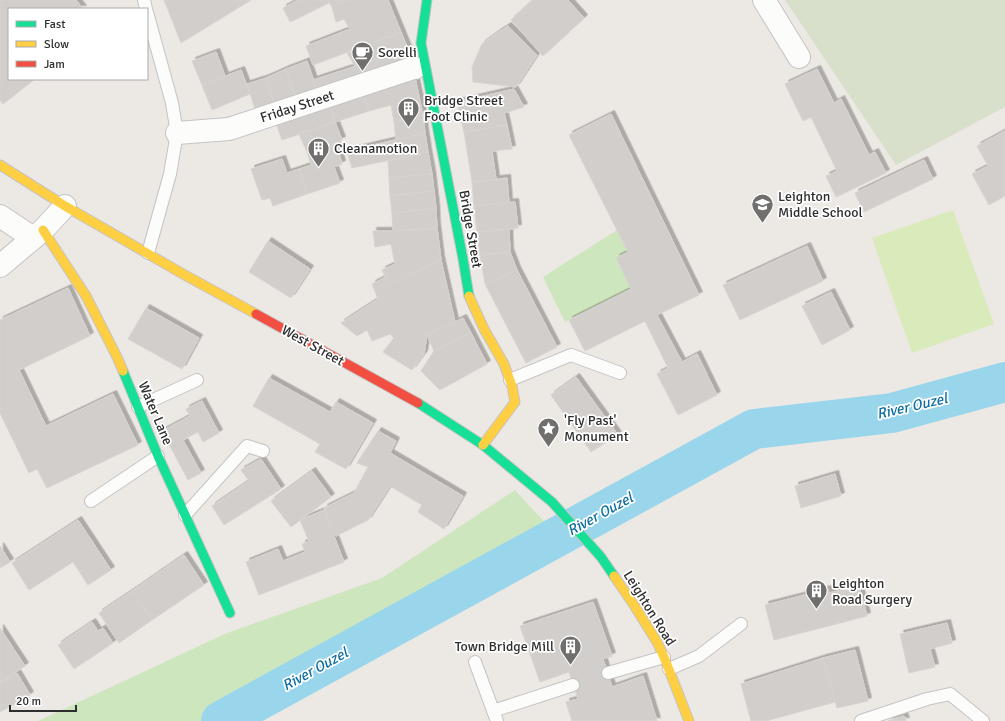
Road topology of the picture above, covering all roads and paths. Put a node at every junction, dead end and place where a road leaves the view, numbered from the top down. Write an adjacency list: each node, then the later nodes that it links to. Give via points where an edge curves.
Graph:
1 (428, 0): 15 (street, Bridge Street, via 421,43 468,294)
2 (764, 0): 4 (street)
3 (148, 14): 6 (lane, via 172,103)
4 (800, 57)
5 (416, 68): 6 (street, Friday Street, via 229,129)
6 (177, 133): 11 (lane, via 170,174)
7 (0, 165): 8 (street, West Street)
8 (65, 206): 10 (street); 11 (street, West Street)
9 (0, 216): 10 (street)
10 (38, 234): 12 (street); 16 (street, Water Lane, via 86,296 117,357)
11 (148, 253): 17 (street, West Street, via 424,406)
12 (0, 266)
13 (620, 373): 15 (lane, via 571,355)
14 (197, 380): 16 (lane)
15 (510, 380): 17 (street, Bridge Street, via 515,402)
16 (138, 407): 19 (street, Water Lane)
17 (483, 445): 22 (street, West Street, via 552,502)
18 (263, 451): 21 (lane, via 247,446)
19 (158, 456): 20 (lane); 21 (street, Water Lane)
20 (91, 501)
21 (185, 515): 23 (street, Water Lane)
22 (601, 557): 25 (street, Leighton Road, via 657,642)
23 (230, 613)
24 (741, 624): 27 (lane, via 699,656)
25 (664, 657): 27 (street, Leighton Road); 28 (lane)
26 (475, 662): 30 (lane)
27 (669, 669): 31 (street, Leighton Road)
28 (608, 673)
29 (573, 685): 30 (lane)
30 (495, 716)
31 (689, 721)
32 (861, 721): 33 (lane, via 950,694)
33 (983, 721)

